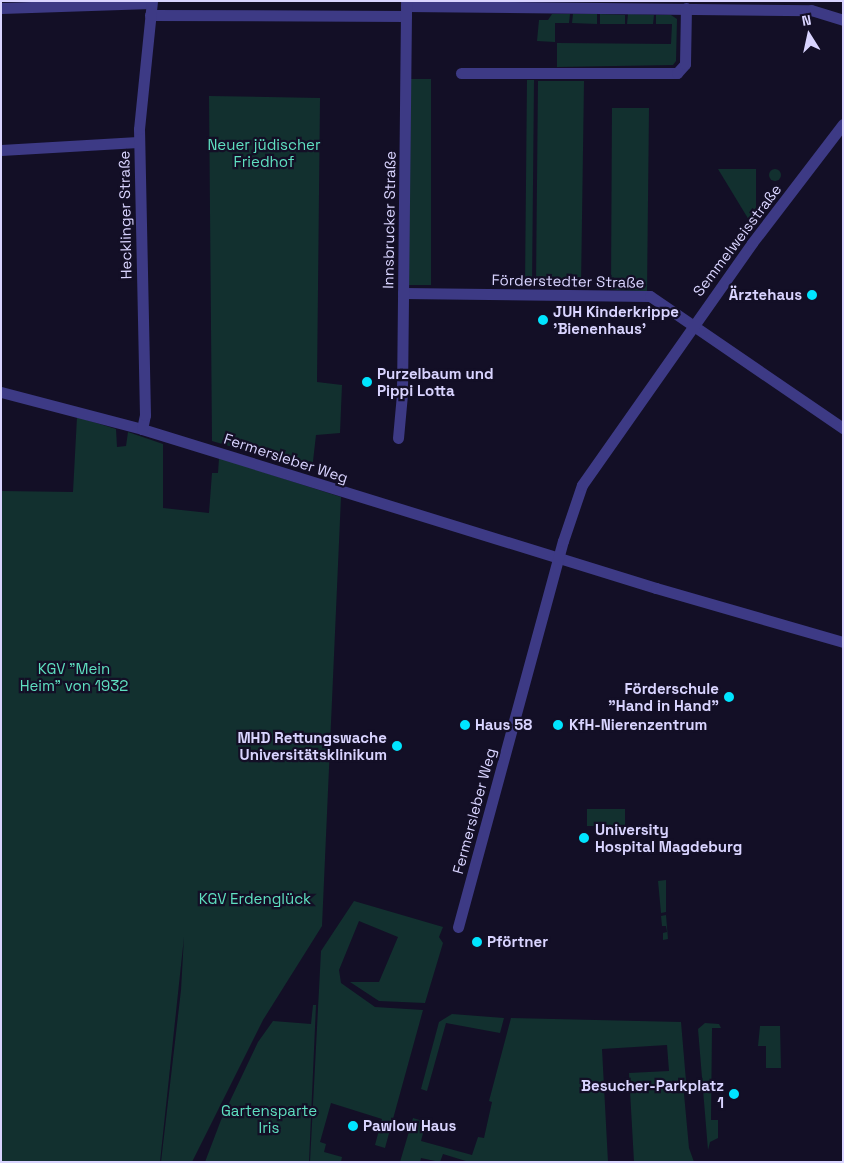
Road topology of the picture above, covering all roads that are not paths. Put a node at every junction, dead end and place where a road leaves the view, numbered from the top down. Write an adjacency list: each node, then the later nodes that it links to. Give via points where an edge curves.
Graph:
1 (151, 7): 2 (street); 3 (street); 8 (street, Hecklinger Straße)
2 (1, 8)
3 (406, 8): 4 (street); 10 (street, Innsbrucker Straße)
4 (686, 8): 5 (street, via 812,10); 6 (street, via 684,64 677,73)
5 (843, 20)
6 (460, 72)
7 (843, 124): 11 (street, Semmelweisstraße)
8 (138, 142): 9 (street); 13 (street, Hecklinger Straße, via 145,415)
9 (1, 150)
10 (403, 293): 11 (street, Förderstedter Straße, via 650,296); 15 (street, Innsbrucker Straße)
11 (693, 324): 14 (street, Förderstedter Straße, via 770,381); 16 (street, Semmelweisstraße, via 585,479 571,510)
12 (1, 392): 13 (street, Fermersleber Weg)
13 (142, 428): 16 (street, Fermersleber Weg)
14 (843, 428)
15 (398, 438)
16 (560, 559): 17 (street, Fermersleber Weg); 18 (street, Fermersleber Weg)
17 (843, 642)
18 (458, 927)

